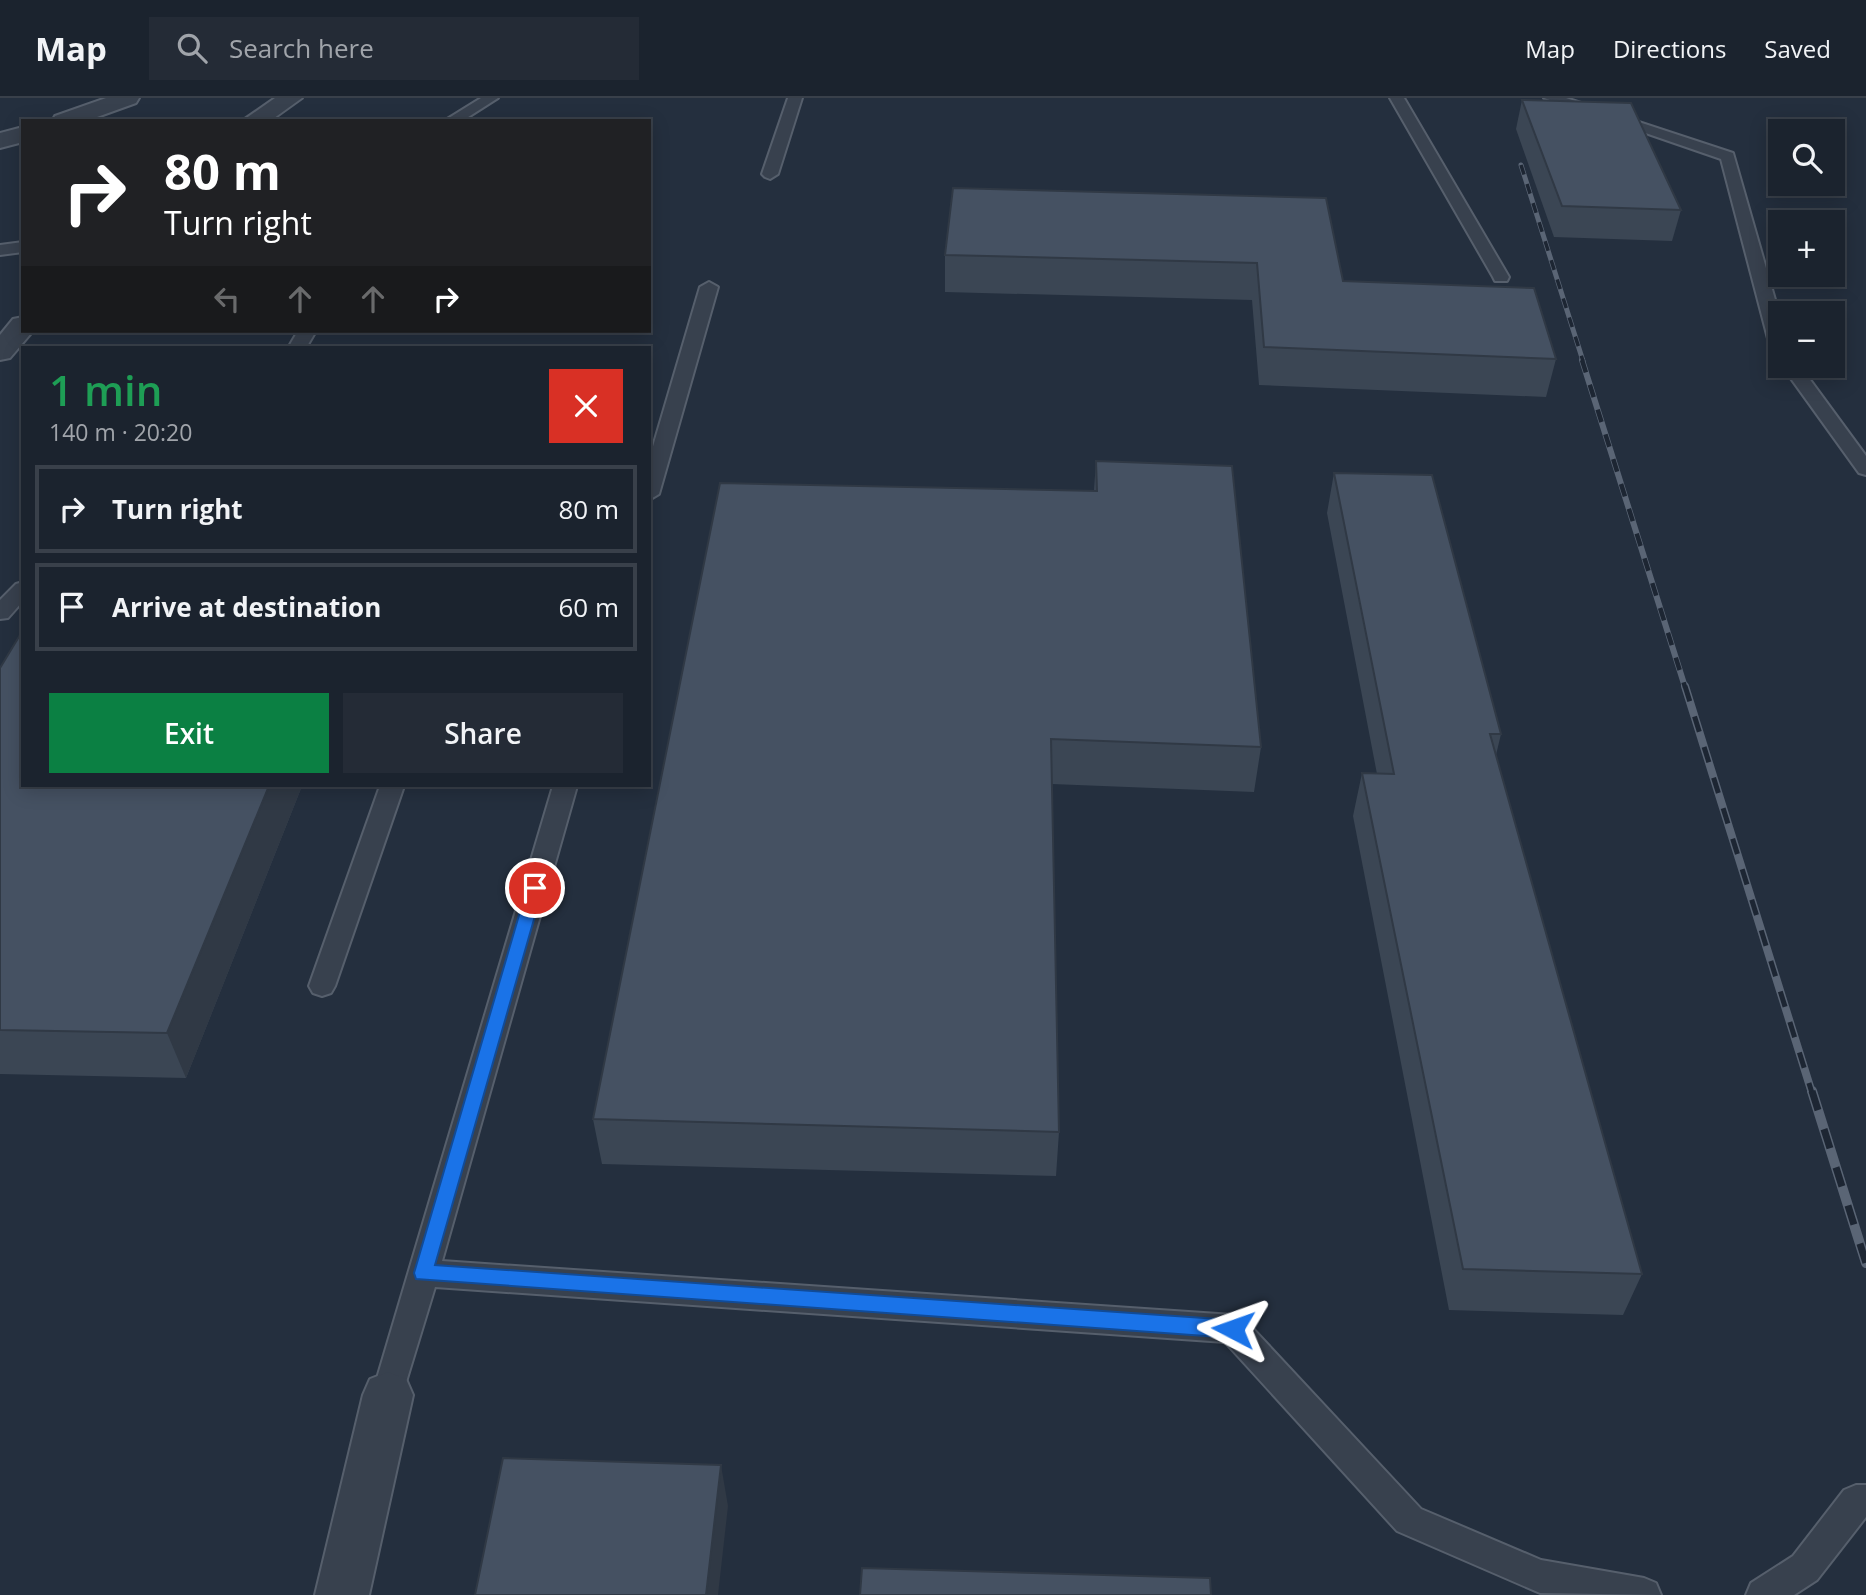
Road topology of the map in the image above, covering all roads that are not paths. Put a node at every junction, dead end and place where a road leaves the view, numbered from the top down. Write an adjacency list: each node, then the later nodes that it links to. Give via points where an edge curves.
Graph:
1 (291, 98): 8 (street)
2 (491, 98): 9 (lane)
3 (795, 98): 12 (lane)
4 (1397, 98): 15 (lane)
5 (1551, 98): 17 (lane, via 1728,156)
6 (111, 100): 7 (street)
7 (68, 119)
8 (256, 119)
9 (454, 119)
10 (21, 135): 11 (street)
11 (0, 141)
12 (770, 174)
13 (21, 247): 14 (lane)
14 (0, 250)
15 (1501, 277)
16 (709, 287): 22 (lane)
17 (1768, 305)
18 (21, 327): 19 (street)
19 (0, 352)
20 (1800, 378): 21 (lane)
21 (1866, 469)
22 (651, 487)
23 (21, 590): 24 (lane)
24 (0, 613)
25 (392, 787): 27 (lane)
26 (565, 787): 28 (lane)
27 (323, 986)
28 (423, 1273): 29 (lane); 32 (lane, via 1233,1329 1409,1520 1540,1576)
29 (388, 1395): 31 (street)
30 (1866, 1501): 33 (lane, via 1856,1501 1805,1568)
31 (342, 1595)
32 (1644, 1595)
33 (1763, 1595)

